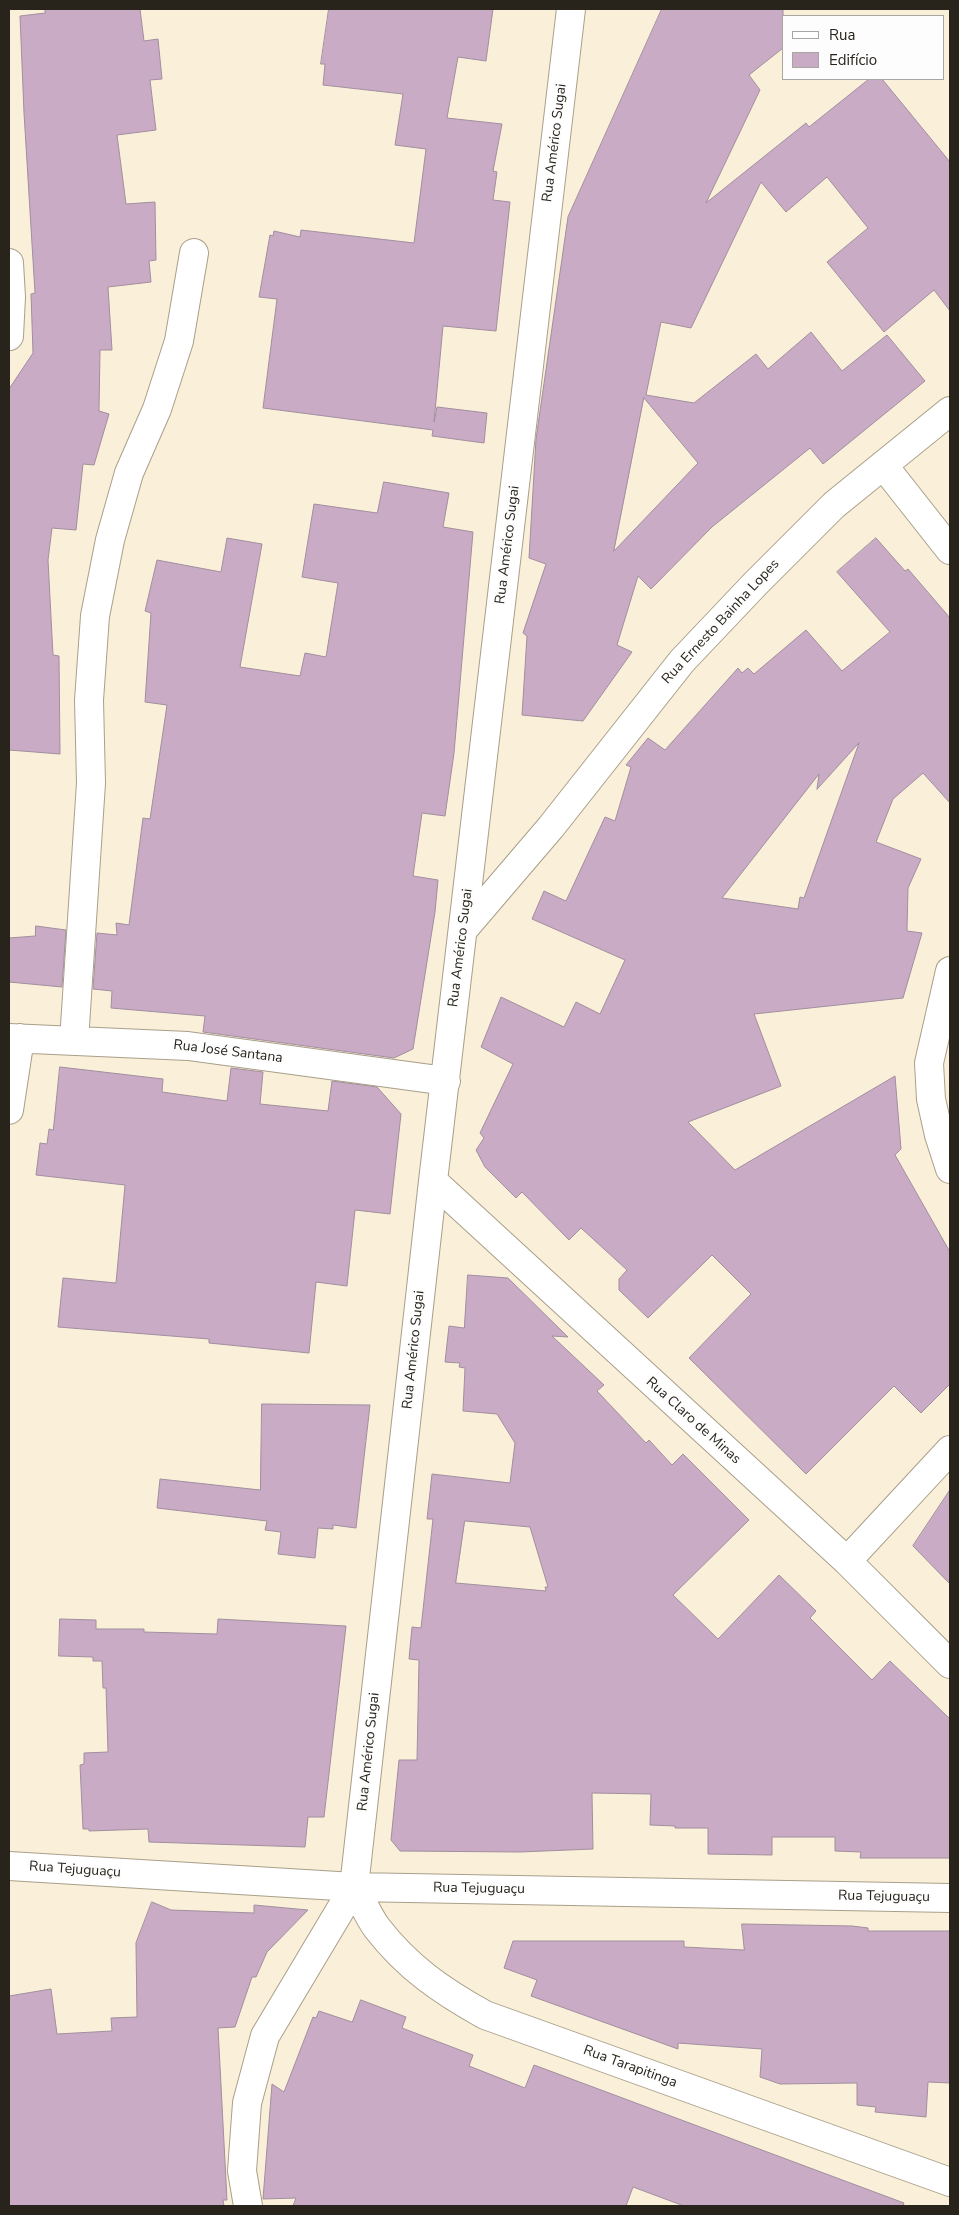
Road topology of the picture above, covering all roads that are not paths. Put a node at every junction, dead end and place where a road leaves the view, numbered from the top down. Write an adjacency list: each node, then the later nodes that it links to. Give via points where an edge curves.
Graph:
1 (571, 9): 8 (street, Rua Américo Sugai)
2 (194, 253): 11 (street, via 179,340 157,410 129,472 110,540 95,616 89,700 91,783)
3 (9, 263): 4 (street)
4 (9, 336)
5 (950, 411): 6 (street, Rua Ernesto Bainha Lopes)
6 (883, 465): 7 (street); 8 (street, Rua Ernesto Bainha Lopes, via 834,505 682,661 551,827)
7 (950, 550)
8 (463, 930): 12 (street, Rua Américo Sugai)
9 (950, 971): 14 (street, via 929,1063 931,1099)
10 (14, 1038): 11 (street, Rua José Santana); 13 (street)
11 (74, 1040): 12 (street, Rua José Santana, via 188,1046)
12 (446, 1081): 15 (street, Rua Américo Sugai)
13 (9, 1110)
14 (950, 1169)
15 (432, 1180): 17 (street, Rua Claro de Minas); 20 (street, Rua Américo Sugai)
16 (950, 1450): 17 (street)
17 (847, 1561): 18 (street, Rua Claro de Minas)
18 (950, 1664)
19 (9, 1866): 20 (street, Rua Tejuguaçu)
20 (354, 1887): 21 (street, Rua Tejuguaçu); 22 (street, Rua Tarapitinga, via 376,1926 406,1962 443,1992 486,2015); 23 (street, via 265,2036 247,2103 242,2172)
21 (950, 1898)
22 (950, 2182)
23 (248, 2206)

